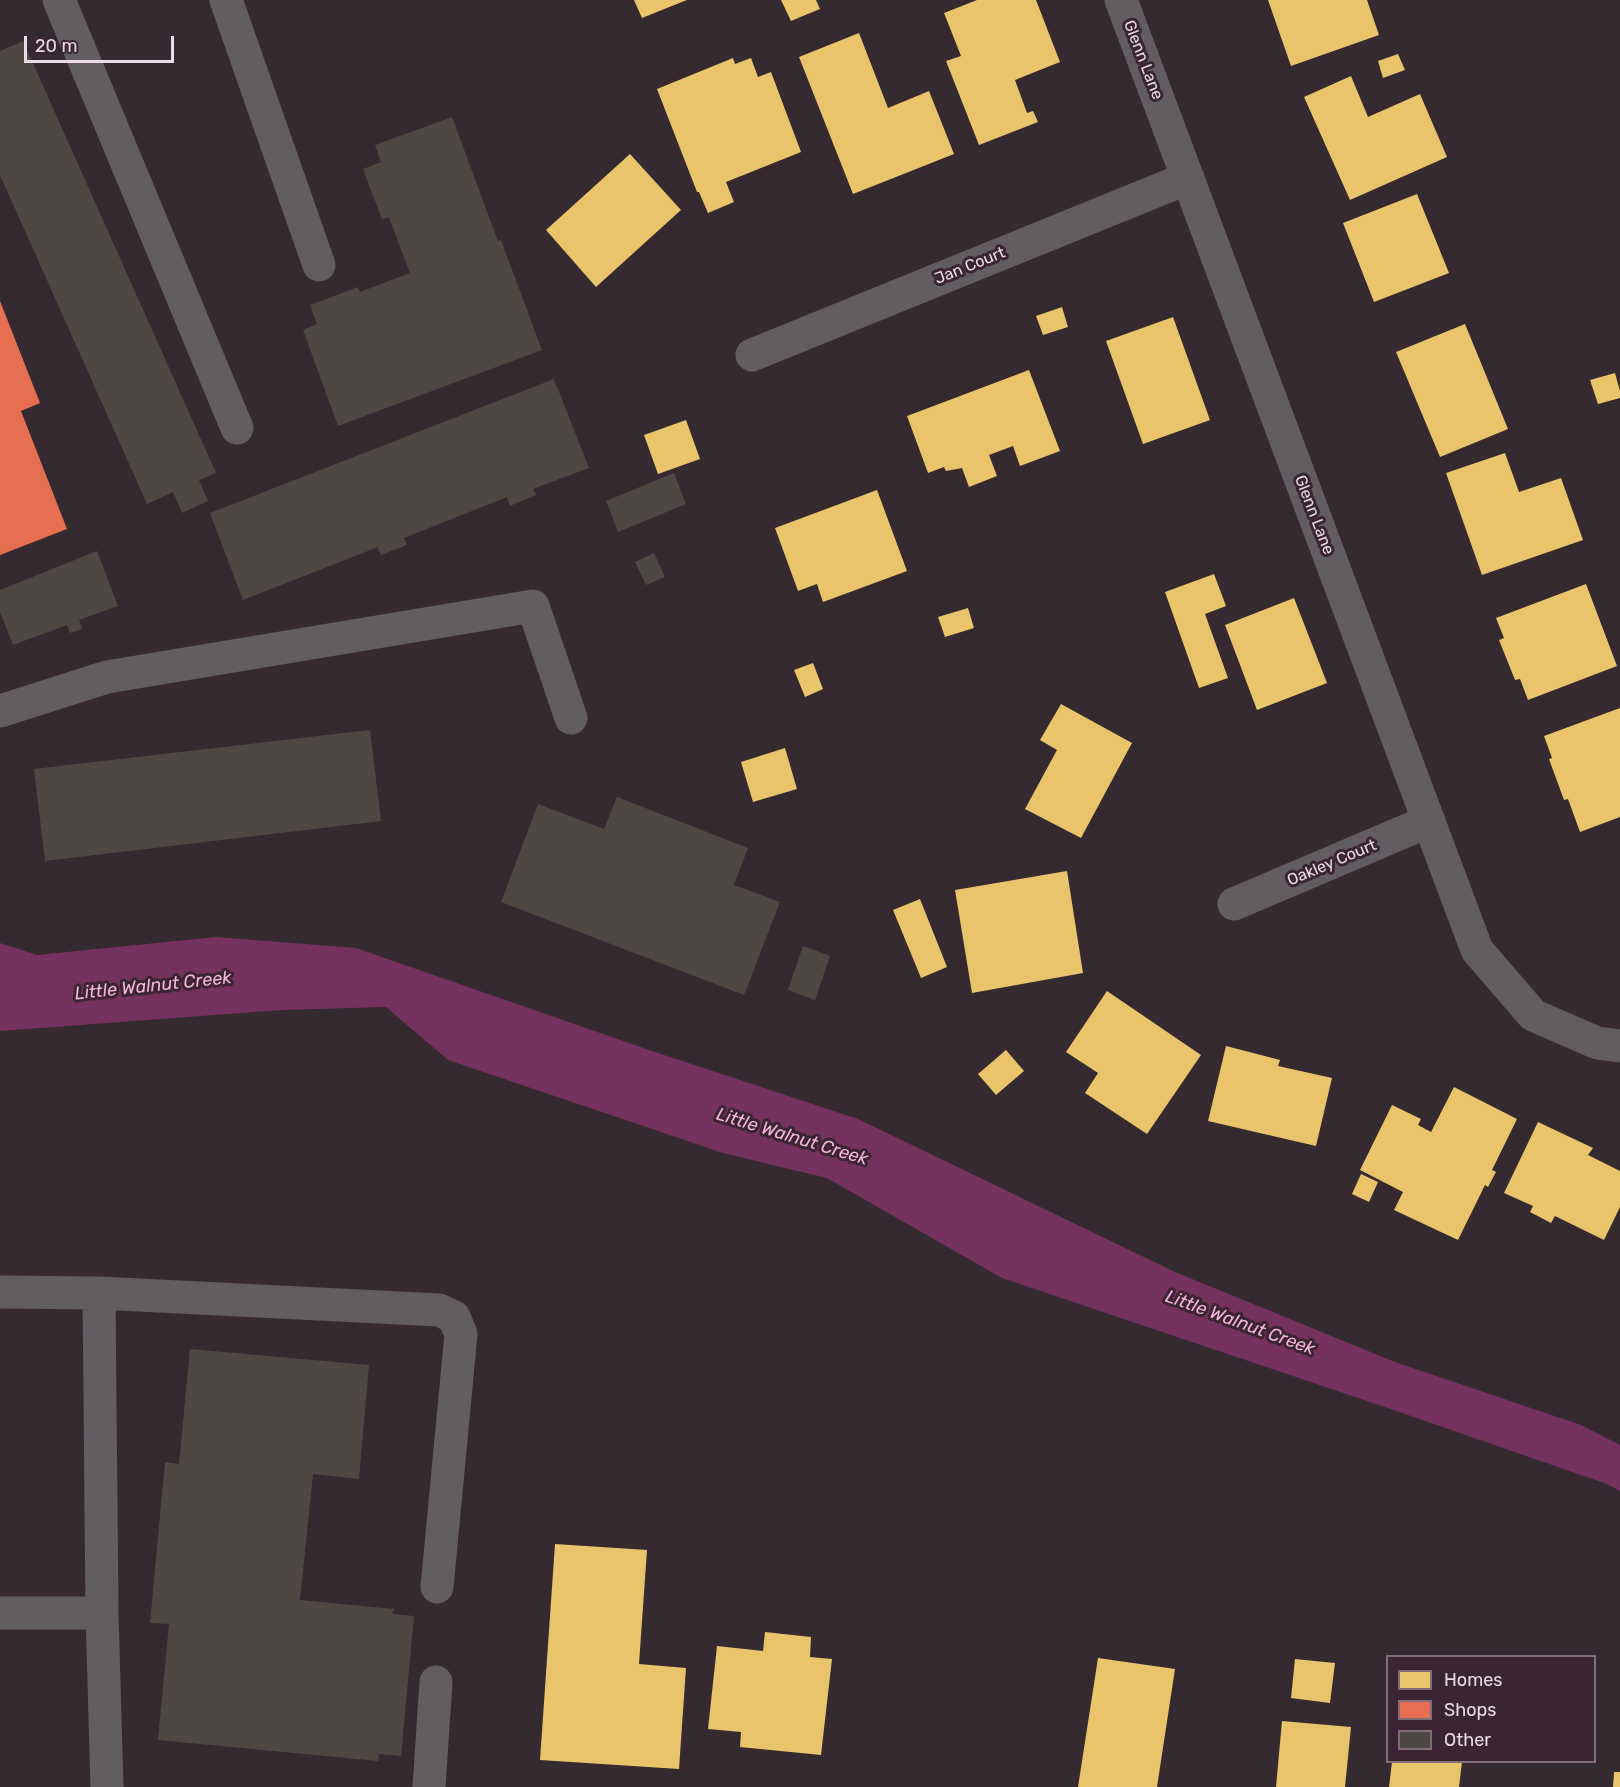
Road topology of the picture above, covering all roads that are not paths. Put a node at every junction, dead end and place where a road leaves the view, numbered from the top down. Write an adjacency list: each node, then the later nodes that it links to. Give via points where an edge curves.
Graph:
1 (58, 0): 7 (street)
2 (226, 0): 5 (street)
3 (1121, 0): 4 (street, Glenn Lane)
4 (1188, 178): 6 (street, Jan Court); 10 (street, Glenn Lane)
5 (319, 265)
6 (752, 355)
7 (237, 428)
8 (0, 711): 9 (street, via 107,677 533,606)
9 (571, 718)
10 (1429, 821): 11 (street, Oakley Court); 12 (street, Glenn Lane, via 1477,950 1533,1015 1597,1043)
11 (1234, 904)
12 (1620, 1046)
13 (0, 1292): 14 (street)
14 (99, 1293): 15 (street, via 439,1310 454,1317 461,1334); 17 (street)
15 (437, 1587)
16 (0, 1613): 17 (street)
17 (102, 1613): 19 (street)
18 (436, 1682): 20 (street)
19 (107, 1787)
20 (429, 1787)

